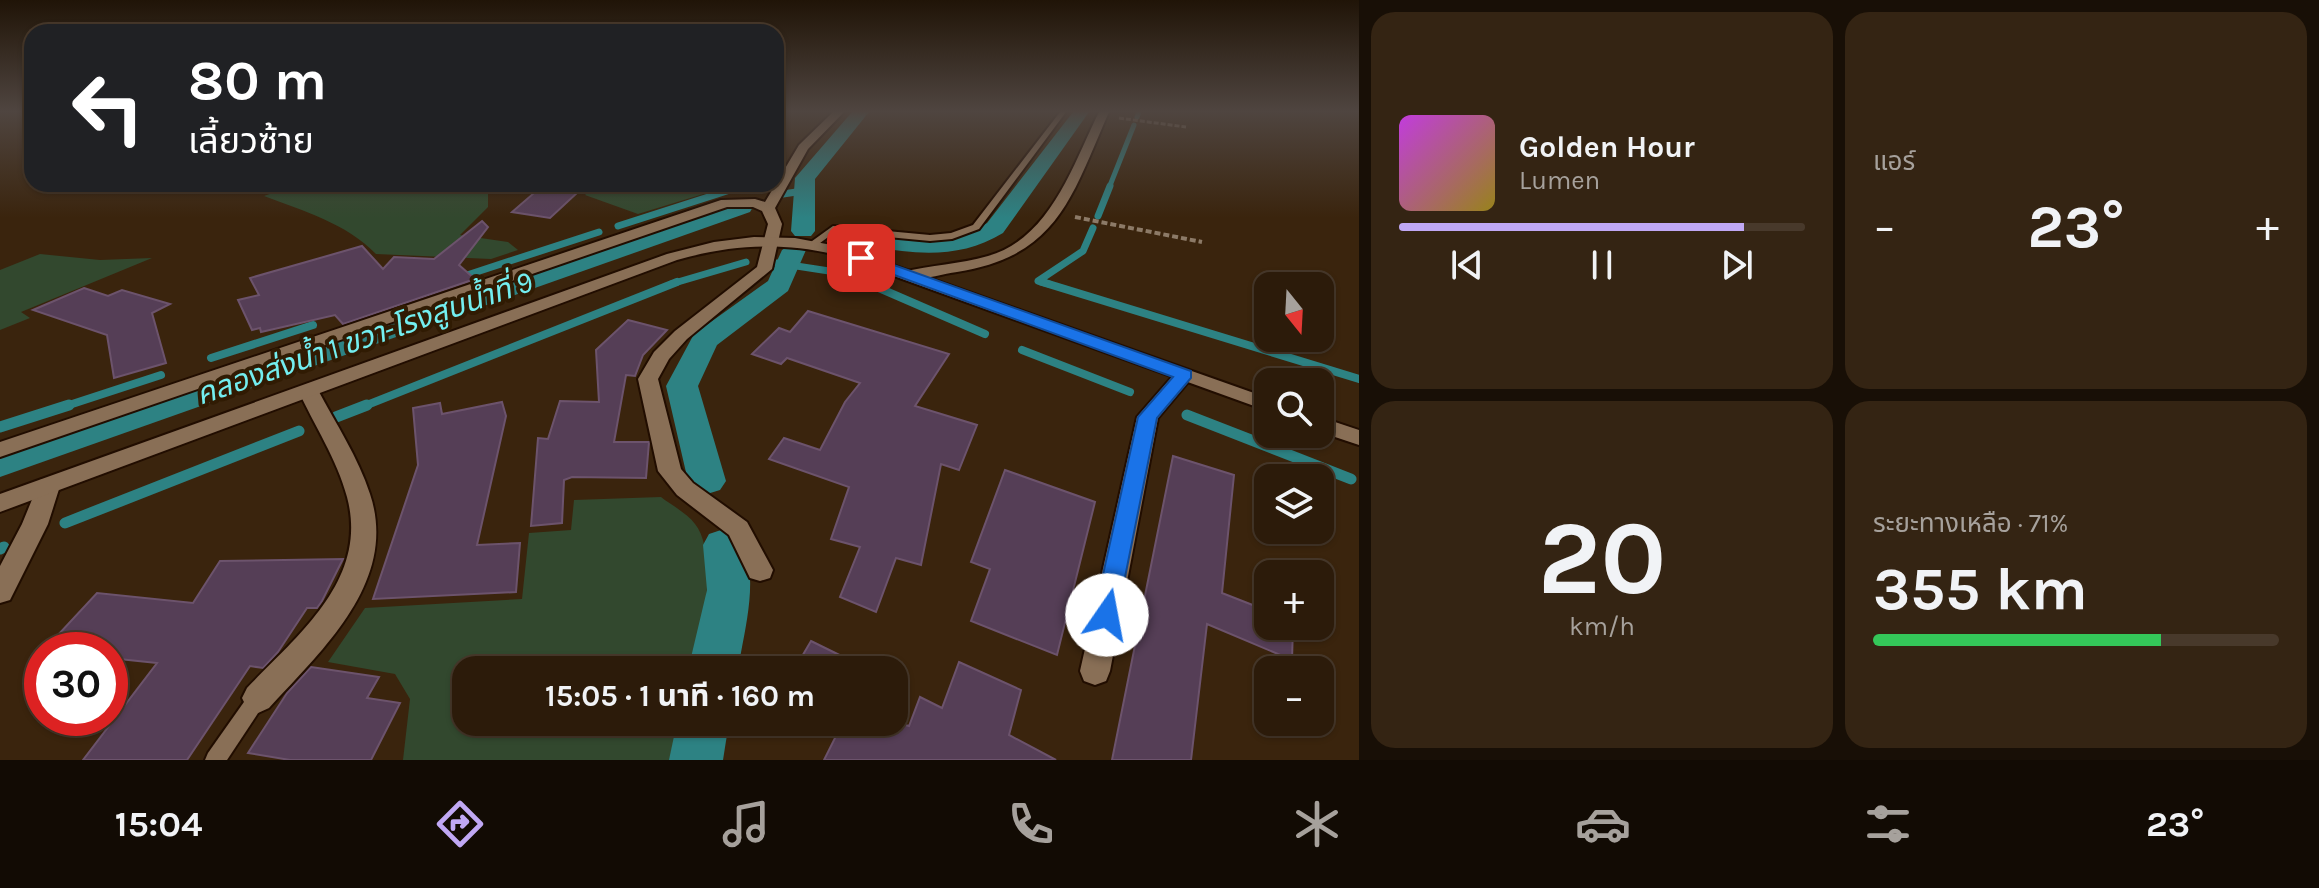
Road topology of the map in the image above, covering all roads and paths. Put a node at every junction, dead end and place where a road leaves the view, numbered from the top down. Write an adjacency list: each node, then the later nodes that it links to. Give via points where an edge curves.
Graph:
1 (803, 147): 4 (street)
2 (1036, 147): 10 (lane, via 976,227 930,238 833,229)
3 (1086, 147): 7 (street)
4 (784, 180)
5 (777, 192): 6 (street)
6 (768, 208): 8 (street, via 775,224); 17 (street, via 726,203)
7 (1054, 213): 9 (path); 11 (street, via 1030,242 999,258)
8 (771, 238): 10 (street); 13 (street, via 672,257); 20 (street, via 764,269 681,335 648,379 670,471 738,529)
9 (1202, 242)
10 (813, 244): 11 (street)
11 (908, 275): 12 (street)
12 (1184, 375): 14 (street); 22 (street, via 1148,417)
13 (308, 390): 18 (street); 23 (street, via 360,496 366,531 362,557 344,603)
14 (1254, 400)
15 (1334, 429): 16 (street)
16 (1359, 438)
17 (0, 450)
18 (48, 486): 19 (street); 21 (street)
19 (0, 503)
20 (760, 570)
21 (0, 592)
22 (1095, 671)
23 (258, 698): 24 (lane)
24 (215, 760)

